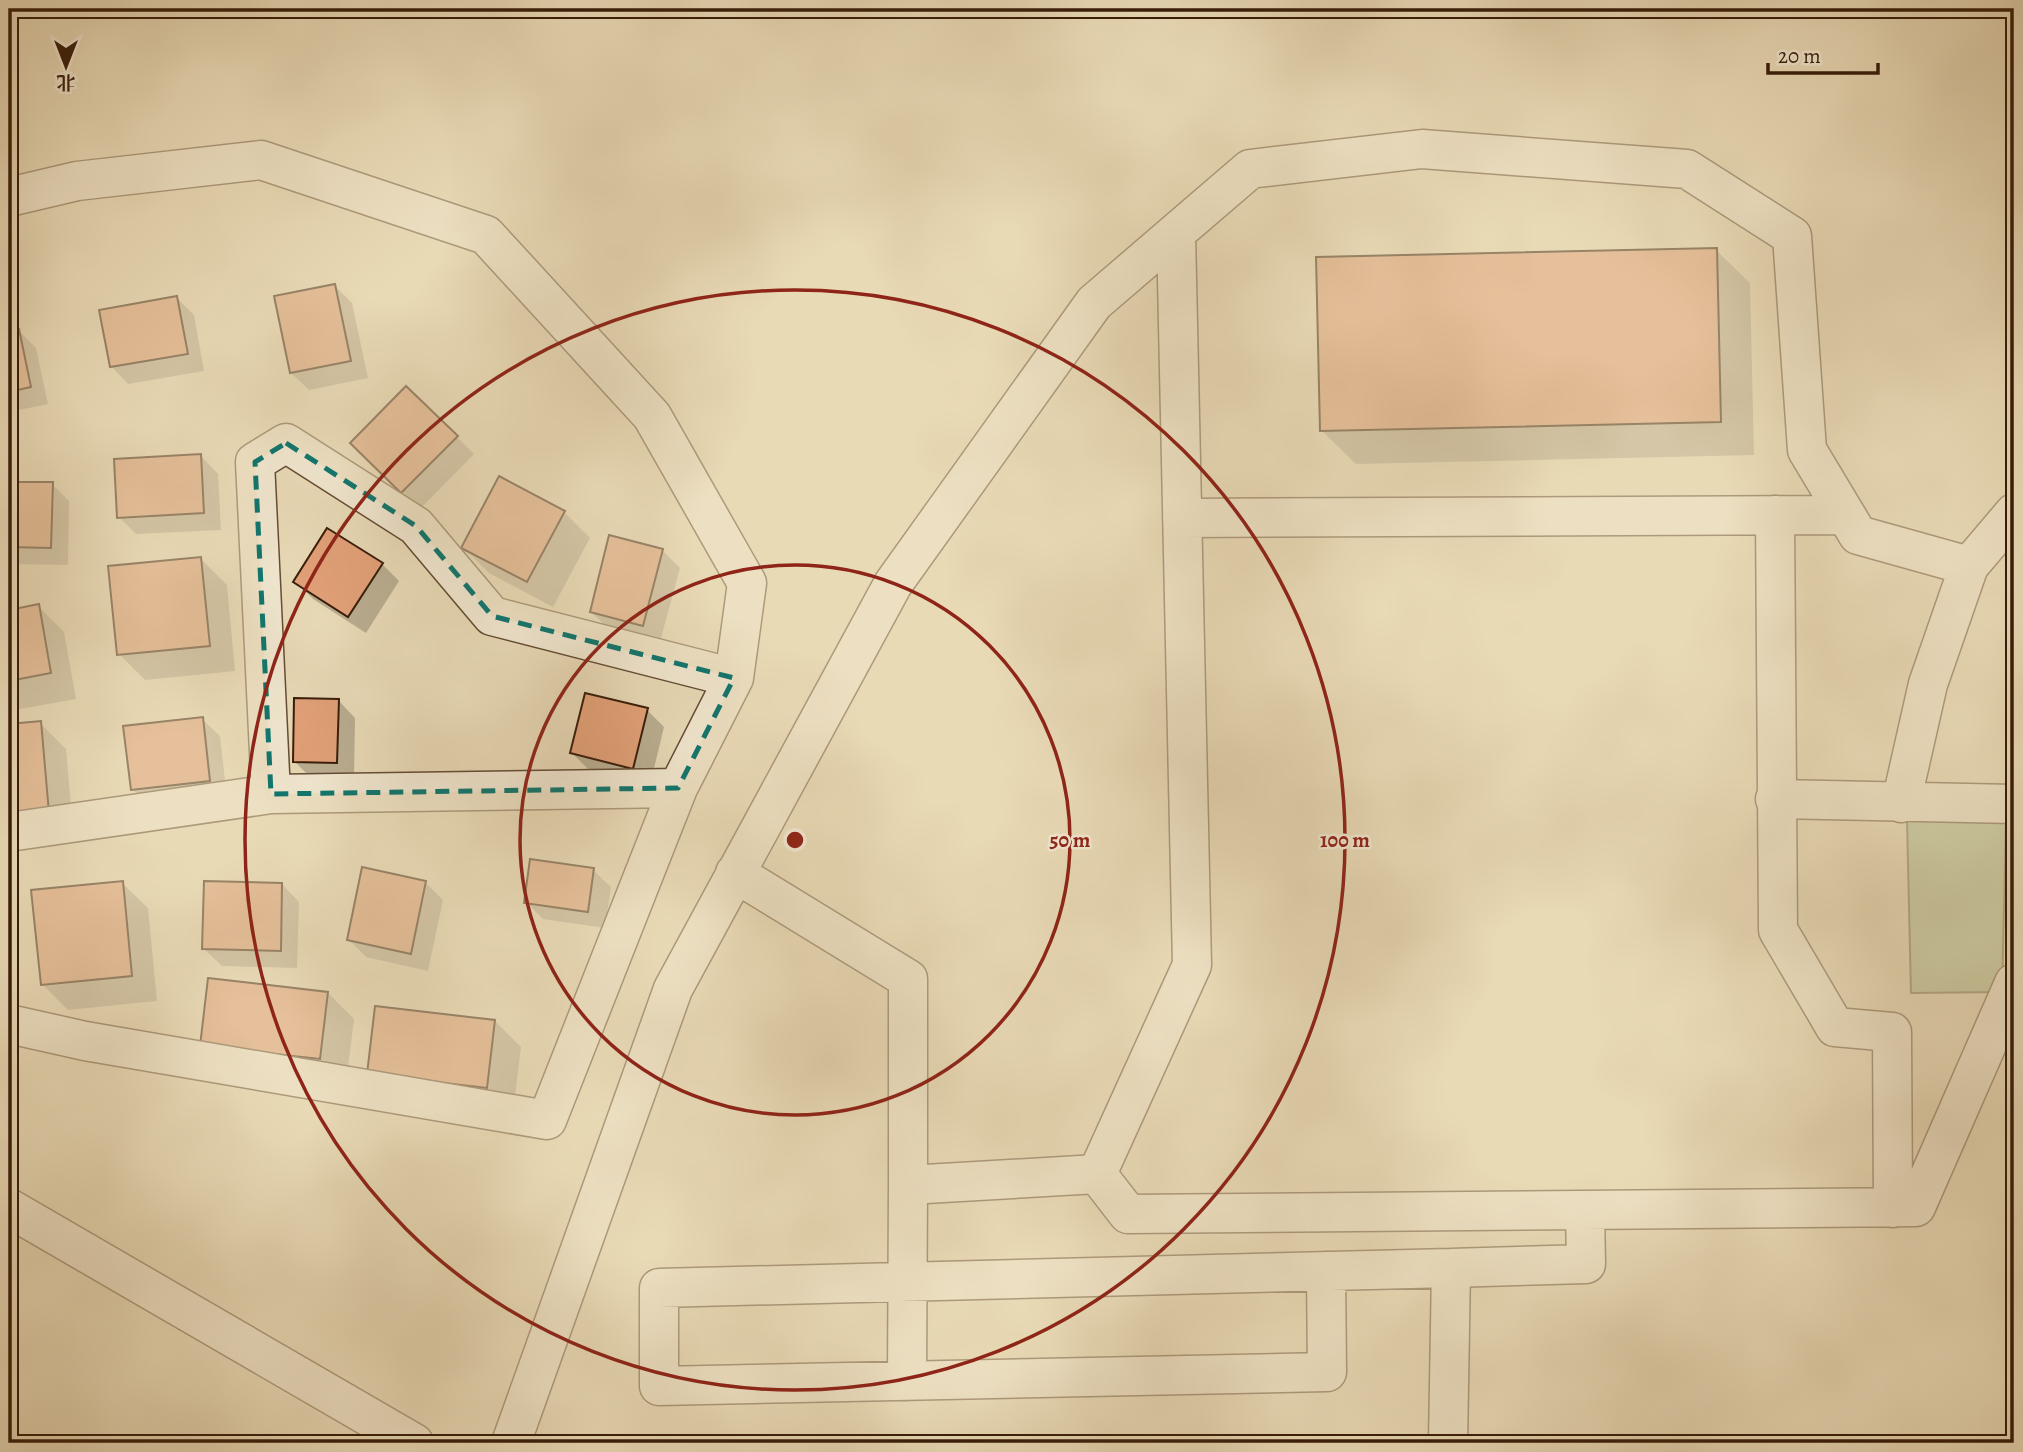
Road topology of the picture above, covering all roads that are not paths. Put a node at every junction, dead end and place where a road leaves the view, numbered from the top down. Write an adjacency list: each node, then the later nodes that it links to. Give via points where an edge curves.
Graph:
1 (9, 197): 8 (street, via 77,181 261,160 486,235 652,416 747,583)
2 (1176, 233): 5 (street, via 1250,169 1422,149 1687,169 1792,236 1807,450); 6 (street); 15 (street, via 1094,303 893,584)
3 (2014, 513): 7 (street)
4 (1775, 515): 5 (street); 6 (street); 11 (street)
5 (1846, 515): 7 (street, via 1858,535)
6 (1182, 518): 18 (street, via 1192,965)
7 (1969, 566): 12 (street, via 1928,684)
8 (734, 678): 9 (street); 10 (street, via 492,616 416,526 286,443 256,462)
9 (678, 788): 10 (street); 17 (street, via 547,1120)
10 (271, 794): 14 (street)
11 (1775, 799): 12 (street); 21 (street, via 1778,930 1835,1027 1892,1032)
12 (1901, 803): 13 (street)
13 (2014, 804)
14 (9, 832)
15 (736, 873): 19 (street, via 908,979); 28 (street, via 673,989)
16 (2014, 984): 21 (street, via 1916,1207)
17 (9, 1024)
18 (1097, 1174): 19 (street); 22 (street, via 1128,1214)
19 (908, 1185): 25 (street)
20 (9, 1208): 27 (street)
21 (1893, 1208): 22 (street)
22 (1586, 1210): 23 (street, via 1586,1264)
23 (1451, 1268): 24 (street); 29 (street)
24 (1325, 1271): 25 (street); 26 (street, via 1327,1372)
25 (906, 1281): 26 (street); 26 (street, via 659,1288 659,1385)
26 (906, 1381)
27 (414, 1443)
28 (511, 1443)
29 (1448, 1443)

